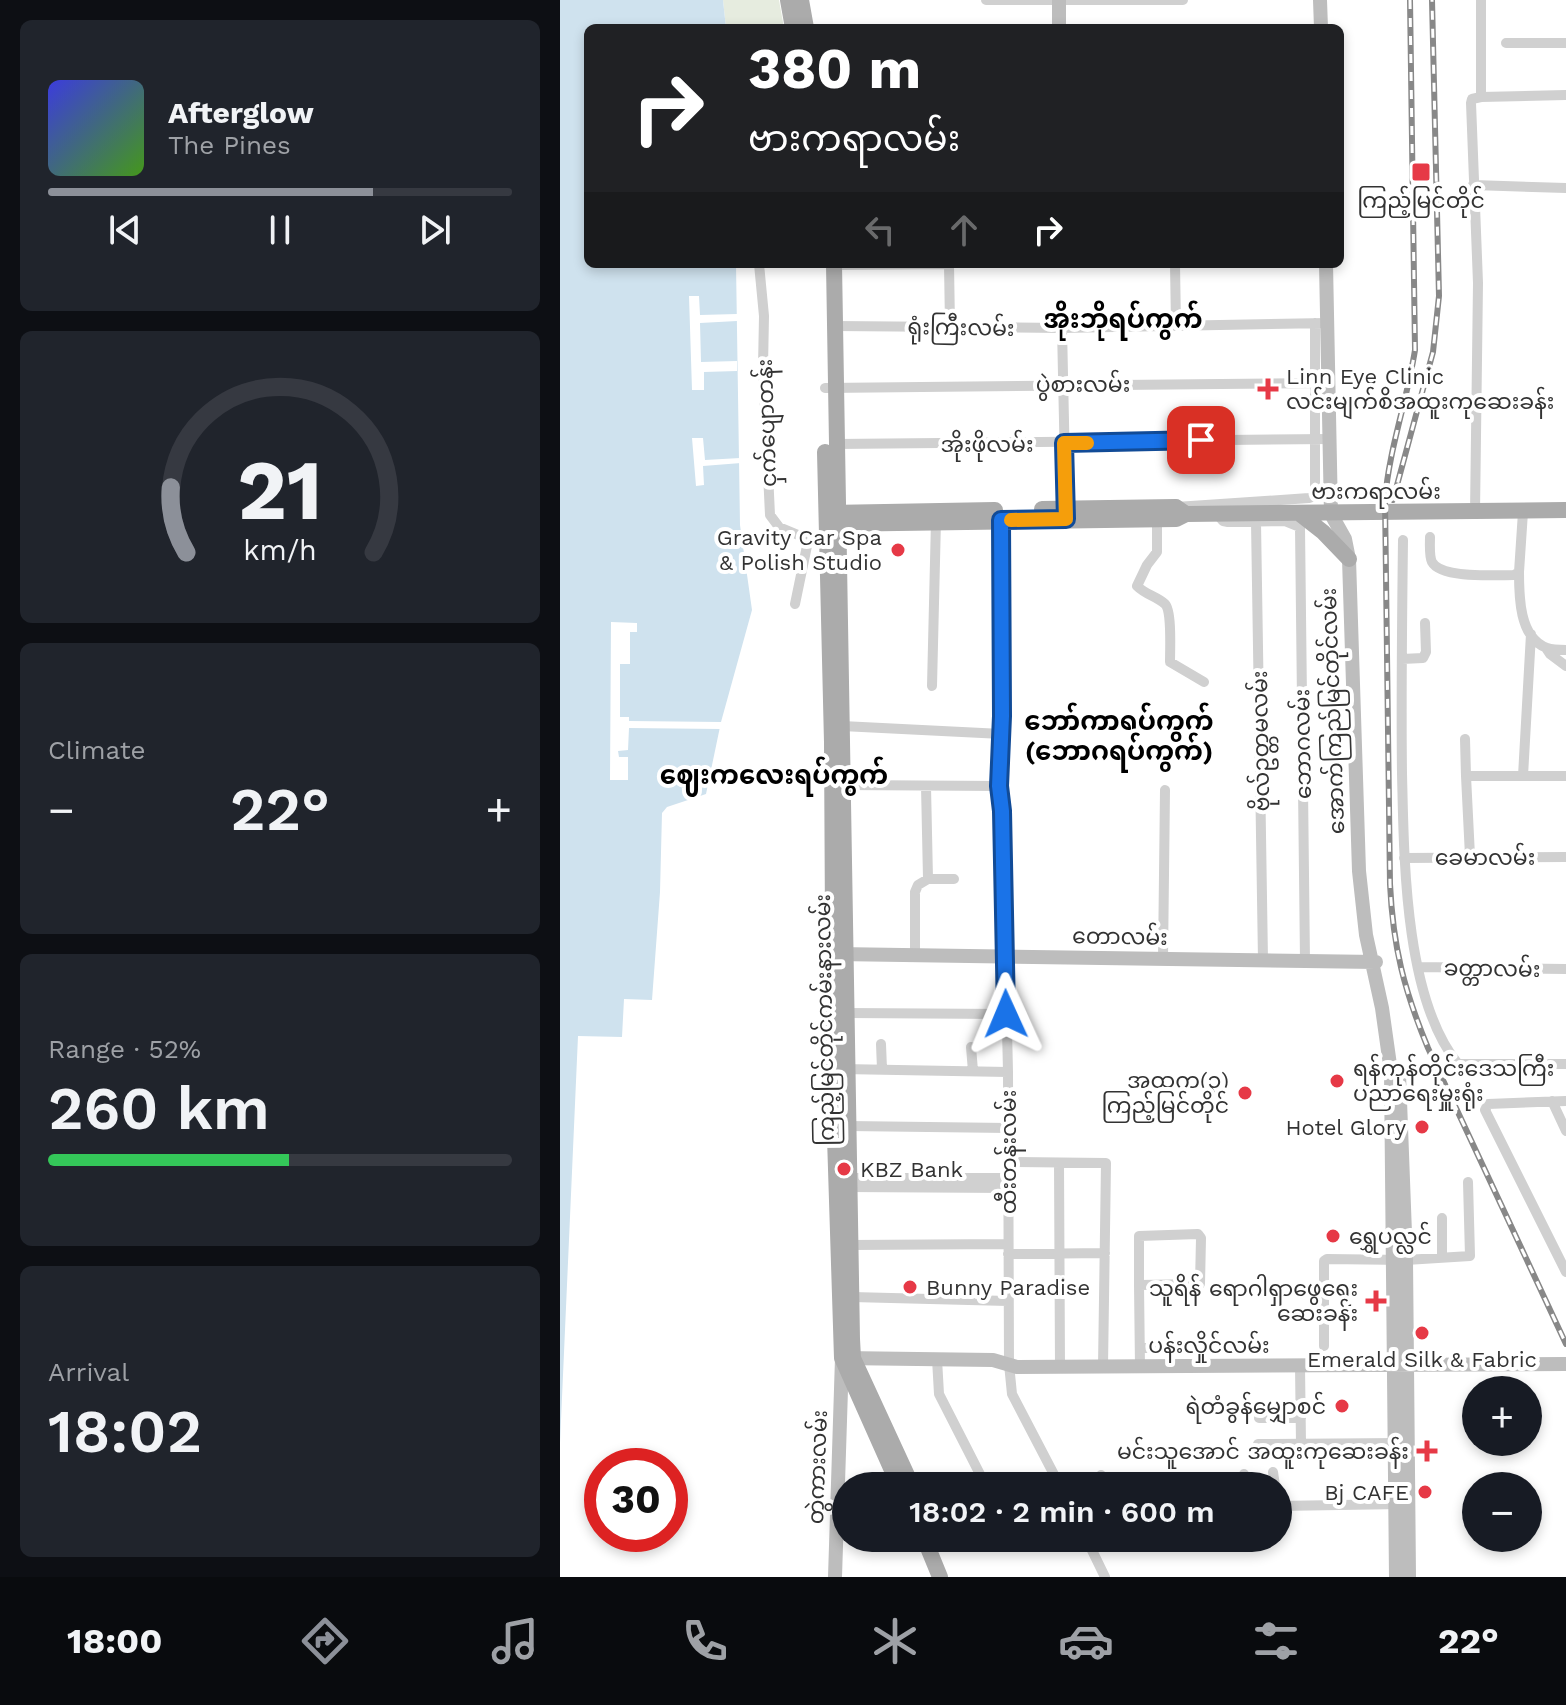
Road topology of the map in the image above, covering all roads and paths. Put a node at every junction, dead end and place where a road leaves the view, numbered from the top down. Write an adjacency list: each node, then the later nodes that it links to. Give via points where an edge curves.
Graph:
1 (788, 0): 8 (main road)
2 (801, 0): 9 (main road)
3 (986, 0): 7 (street)
4 (1183, 0): 7 (street)
5 (1320, 0): 11 (main road)
6 (1481, 0): 15 (street)
7 (1059, 1): 10 (main road)
8 (792, 24)
9 (805, 24)
10 (1059, 24)
11 (1321, 24)
12 (1506, 43): 13 (street)
13 (1566, 43)
14 (1566, 95): 15 (street)
15 (1477, 98): 16 (street)
16 (1473, 185): 17 (street); 38 (street, via 1478,283)
17 (1566, 188)
18 (759, 268): 50 (street, ငှက်ပျောတန်း, via 770,515 779,527)
19 (830, 268): 25 (main road)
20 (830, 268): 31 (main road)
21 (949, 268): 26 (street)
22 (1175, 268): 27 (street)
23 (1326, 268): 24 (main road)
24 (1321, 323): 27 (street, ရုံးကြီးလမ်း); 29 (main road)
25 (834, 326): 26 (street, ရုံးကြီးလမ်း); 31 (main road)
26 (950, 326): 28 (street, ရုံးကြီးလမ်း)
27 (1176, 326): 28 (street, ရုံးကြီးလမ်း)
28 (1062, 328): 30 (street)
29 (1323, 383): 30 (street, ပွဲစားလမ်း); 32 (main road)
30 (1064, 384): 31 (street, ပွဲစားလမ်း); 33 (street)
31 (830, 388): 34 (main road); 46 (main road)
32 (1323, 439): 33 (street, အိုးဖိုလမ်း); 36 (street, via 1313,498); 42 (main road)
33 (1064, 443): 34 (street, အိုးဖိုလမ်း); 40 (street)
34 (836, 444): 46 (main road)
35 (1566, 510): 37 (main road, ဗားကရာလမ်း)
36 (1181, 511): 40 (main road, ဗားကရာလမ်း); 41 (main road, ဗားကရာလမ်း); 44 (main road, ဗားကရာလမ်း, via 1176,519)
37 (1523, 512): 38 (main road, ဗားကရာလမ်း); 52 (street)
38 (1475, 513): 42 (main road, ဗားကရာလမ်း)
39 (1001, 514): 40 (main road, ဗားကရာလမ်း); 43 (main road, ဗားကရာလမ်း); 62 (street, ထီးတန်းလမ်း)
40 (1066, 514): 44 (main road, ဗားကရာလမ်း)
41 (1217, 514): 45 (main road, ဗားကရာလမ်း); 47 (street, via 1223,521)
42 (1331, 514): 45 (main road, ဗားကရာလမ်း); 51 (main road, အောက်ကြည်မြင်တိုင်လမ်း)
43 (936, 516): 46 (main road, ဗားကရာလမ်း); 61 (street)
44 (1157, 519): 60 (street, via 1157,552 1137,586 1169,610 1170,662)
45 (1300, 520): 47 (street); 51 (main road, via 1323,532); 82 (street, ဘောဂလမ်း)
46 (837, 522): 50 (street, ငှက်ပျောတန်း); 63 (main road)
47 (1256, 522): 81 (street, ဗိုလ်ဥတ္တမလမ်း)
48 (1430, 537): 52 (street, via 1436,567 1462,575)
49 (1403, 540): 58 (street)
50 (808, 541): 53 (street)
51 (1349, 559): 83 (main road, အောက်ကြည်မြင်တိုင်လမ်း, via 1359,871)
52 (1519, 572): 55 (street, via 1520,607)
53 (795, 604)
54 (1425, 623): 58 (street, via 1423,658)
55 (1531, 634): 56 (street); 66 (street)
56 (1546, 648): 57 (street); 59 (street)
57 (1566, 650)
58 (1402, 659): 74 (street)
59 (1566, 666)
60 (1204, 682)
61 (932, 686)
62 (1002, 734): 63 (street); 70 (street, ထီးတန်းလမ်း)
63 (839, 737): 68 (main road, ကြည့်မြင်တိုင်ကမ်းနားလမ်း)
64 (1465, 739): 65 (street)
65 (1466, 776): 66 (street); 72 (street)
66 (1523, 776): 67 (street)
67 (1566, 776)
68 (838, 785): 69 (street); 77 (main road, ကြည့်မြင်တိုင်ကမ်းနားလမ်း, via 838,898)
69 (926, 786): 70 (street); 75 (street)
70 (999, 786): 79 (street, ထီးတန်းလမ်း)
71 (1165, 790): 80 (street)
72 (1470, 856): 73 (street, ခေမာလမ်း); 74 (street, ခေမာလမ်း)
73 (1566, 857)
74 (1404, 858): 84 (street)
75 (928, 879): 76 (street); 78 (street, via 915,892)
76 (954, 879)
77 (846, 953): 78 (main road, တောလမ်း); 86 (main road, ကြည့်မြင်တိုင်ကမ်းနားလမ်း); 91 (main road)
78 (915, 954): 79 (main road, တောလမ်း)
79 (1005, 956): 80 (main road, တောလမ်း); 87 (street, ထီးတန်းလမ်း)
80 (1163, 958): 81 (main road, တောလမ်း)
81 (1263, 960): 82 (main road, တောလမ်း)
82 (1305, 961): 83 (main road, တောလမ်း)
83 (1374, 962): 111 (main road, အောက်ကြည်မြင်တိုင်လမ်း, via 1389,1005 1399,1071)
84 (1419, 967): 85 (street, ခတ္တာလမ်း); 90 (street, via 1432,1016 1456,1063)
85 (1566, 969)
86 (846, 1013): 87 (street); 91 (main road, ကြည့်မြင်တိုင်ကမ်းနားလမ်း)
87 (1006, 1014): 94 (street, ထီးတန်းလမ်း)
88 (881, 1044): 92 (street)
89 (971, 1047): 93 (street)
90 (1566, 1064)
91 (841, 1069): 92 (street); 97 (main road, ကြည့်မြင်တိုင်ကမ်းနားလမ်း); 119 (main road)
92 (882, 1069): 93 (street)
93 (973, 1071): 94 (street)
94 (1008, 1072): 98 (street, ထီးတန်းလမ်း)
95 (1552, 1101): 96 (street); 99 (street); 112 (street, via 1488,1104 1485,1110)
96 (1566, 1101)
97 (848, 1126): 98 (street); 103 (main road, ကြည့်မြင်တိုင်ကမ်းနားလမ်း)
98 (1008, 1128): 100 (street, ထီးတန်းလမ်း)
99 (1566, 1131)
100 (1008, 1162): 101 (street); 104 (street, ထီးတန်းလမ်း)
101 (1059, 1163): 108 (street); 109 (street, via 1106,1163)
102 (1468, 1182): 110 (street, via 1470,1256)
103 (848, 1183): 104 (street); 106 (main road, ကြည့်မြင်တိုင်ကမ်းနားလမ်း)
104 (1008, 1183): 107 (street, ထီးတန်းလမ်း)
105 (1442, 1218): 110 (street)
106 (850, 1245): 107 (street); 114 (main road, ကြည့်မြင်တိုင်ကမ်းနားလမ်း)
107 (1008, 1249): 108 (street); 115 (street, ထီးတန်းလမ်း)
108 (1060, 1253): 109 (street); 125 (street)
109 (1105, 1253): 126 (street)
110 (1442, 1258): 111 (street)
111 (1399, 1260): 116 (street, via 1324,1261); 124 (main road, အောက်ကြည်မြင်တိုင်လမ်း)
112 (1566, 1272)
113 (1139, 1285): 113 (street, via 1200,1284 1200,1236 1139,1236); 117 (street)
114 (852, 1297): 115 (street); 119 (main road, ကြည့်မြင်တိုင်ကမ်းနားလမ်း)
115 (1008, 1301): 121 (street, ထီးတန်းလမ်း)
116 (1324, 1346)
117 (1140, 1348): 118 (street); 127 (street)
118 (1167, 1348)
119 (848, 1358): 120 (main road, ပန်းလှိုင်လမ်း); 133 (main road, ကြည့်မြင်တိုင်ကမ်းနားလမ်း); 134 (main road, ကြည့်မြင်တိုင်ကမ်းနားလမ်း); 142 (main road, တွဲကားလမ်း)
120 (937, 1359): 121 (main road, ပန်းလှိုင်လမ်း); 135 (street, via 939,1394)
121 (1009, 1364): 125 (main road, ပန်းလှိုင်လမ်း); 136 (street, ထီးတန်းလမ်း, via 1012,1394)
122 (1562, 1364): 124 (main road, ပန်းလှိုင်လမ်း)
123 (1300, 1366): 124 (main road, ပန်းလှိုင်လမ်း); 127 (main road, ပန်းလှိုင်လမ်း); 129 (street)
124 (1401, 1366): 130 (main road, အောက်ကြည်မြင်တိုင်လမ်း)
125 (1060, 1367): 126 (main road, ပန်းလှိုင်လမ်း)
126 (1103, 1367): 127 (main road, ပန်းလှိုင်လမ်း)
127 (1140, 1367)
128 (1259, 1418): 129 (street)
129 (1301, 1418): 132 (street)
130 (1401, 1443): 132 (street); 137 (main road, အောက်ကြည်မြင်တိုင်လမ်း)
131 (1258, 1444): 132 (street)
132 (1301, 1444)
133 (893, 1472)
134 (905, 1472)
135 (977, 1472)
136 (1053, 1472)
137 (1401, 1504): 138 (street); 146 (main road); 147 (main road)
138 (1292, 1506)
139 (930, 1552): 143 (main road)
140 (941, 1552): 144 (main road)
141 (1093, 1552): 145 (street)
142 (835, 1577)
143 (940, 1577)
144 (950, 1577)
145 (1105, 1577)
146 (1396, 1577)
147 (1409, 1577)

